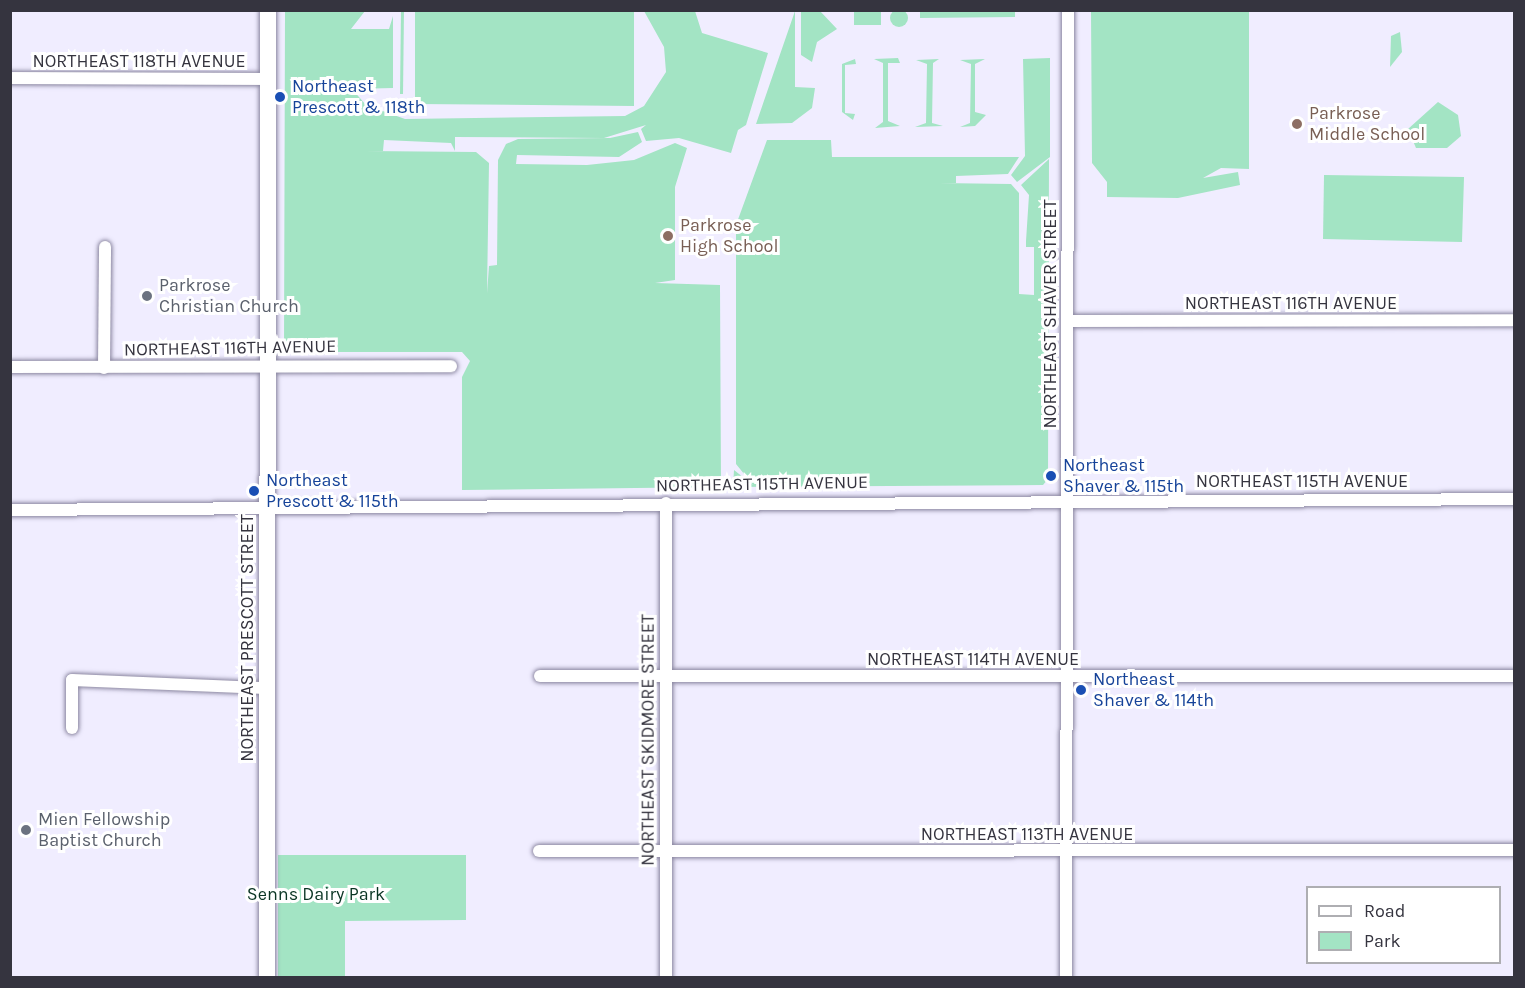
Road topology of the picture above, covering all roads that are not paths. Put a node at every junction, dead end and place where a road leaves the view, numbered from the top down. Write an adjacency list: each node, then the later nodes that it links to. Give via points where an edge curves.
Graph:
1 (268, 10): 4 (street, NORTHEAST PRESCOTT STREET)
2 (1068, 10): 7 (street, NORTHEAST SHAVER STREET)
3 (10, 78): 4 (street, NORTHEAST 118TH AVENUE)
4 (268, 79): 8 (street, NORTHEAST PRESCOTT STREET)
5 (105, 247): 11 (street)
6 (1515, 320): 7 (street, NORTHEAST 116TH AVENUE)
7 (1068, 321): 12 (street, NORTHEAST SHAVER STREET)
8 (267, 365): 9 (street, NORTHEAST 116TH AVENUE); 11 (street, NORTHEAST 116TH AVENUE); 15 (street, NORTHEAST PRESCOTT STREET)
9 (451, 366)
10 (10, 367): 11 (street, NORTHEAST 116TH AVENUE)
11 (105, 368)
12 (1068, 498): 13 (street, NORTHEAST 115TH AVENUE); 14 (street, NORTHEAST 115TH AVENUE); 20 (street, NORTHEAST SHAVER STREET)
13 (1515, 499)
14 (666, 503): 15 (street, NORTHEAST 115TH AVENUE); 18 (street, NORTHEAST SKIDMORE STREET)
15 (267, 507): 16 (street, NORTHEAST 115TH AVENUE); 21 (street, NORTHEAST PRESCOTT STREET)
16 (10, 510)
17 (540, 676): 18 (street, NORTHEAST 114TH AVENUE)
18 (667, 676): 20 (street, NORTHEAST 114TH AVENUE); 25 (street, NORTHEAST SKIDMORE STREET)
19 (1515, 676): 20 (street, NORTHEAST 114TH AVENUE)
20 (1067, 677): 26 (street, NORTHEAST SHAVER STREET)
21 (266, 688): 22 (street, via 72,680); 27 (street, NORTHEAST PRESCOTT STREET)
22 (72, 728)
23 (1515, 850): 26 (street, NORTHEAST 113TH AVENUE)
24 (539, 851): 25 (street, NORTHEAST 113TH AVENUE)
25 (666, 851): 26 (street, NORTHEAST 113TH AVENUE); 28 (street, NORTHEAST SKIDMORE STREET)
26 (1066, 853): 29 (street, NORTHEAST SHAVER STREET)
27 (267, 978)
28 (666, 978)
29 (1066, 978)

